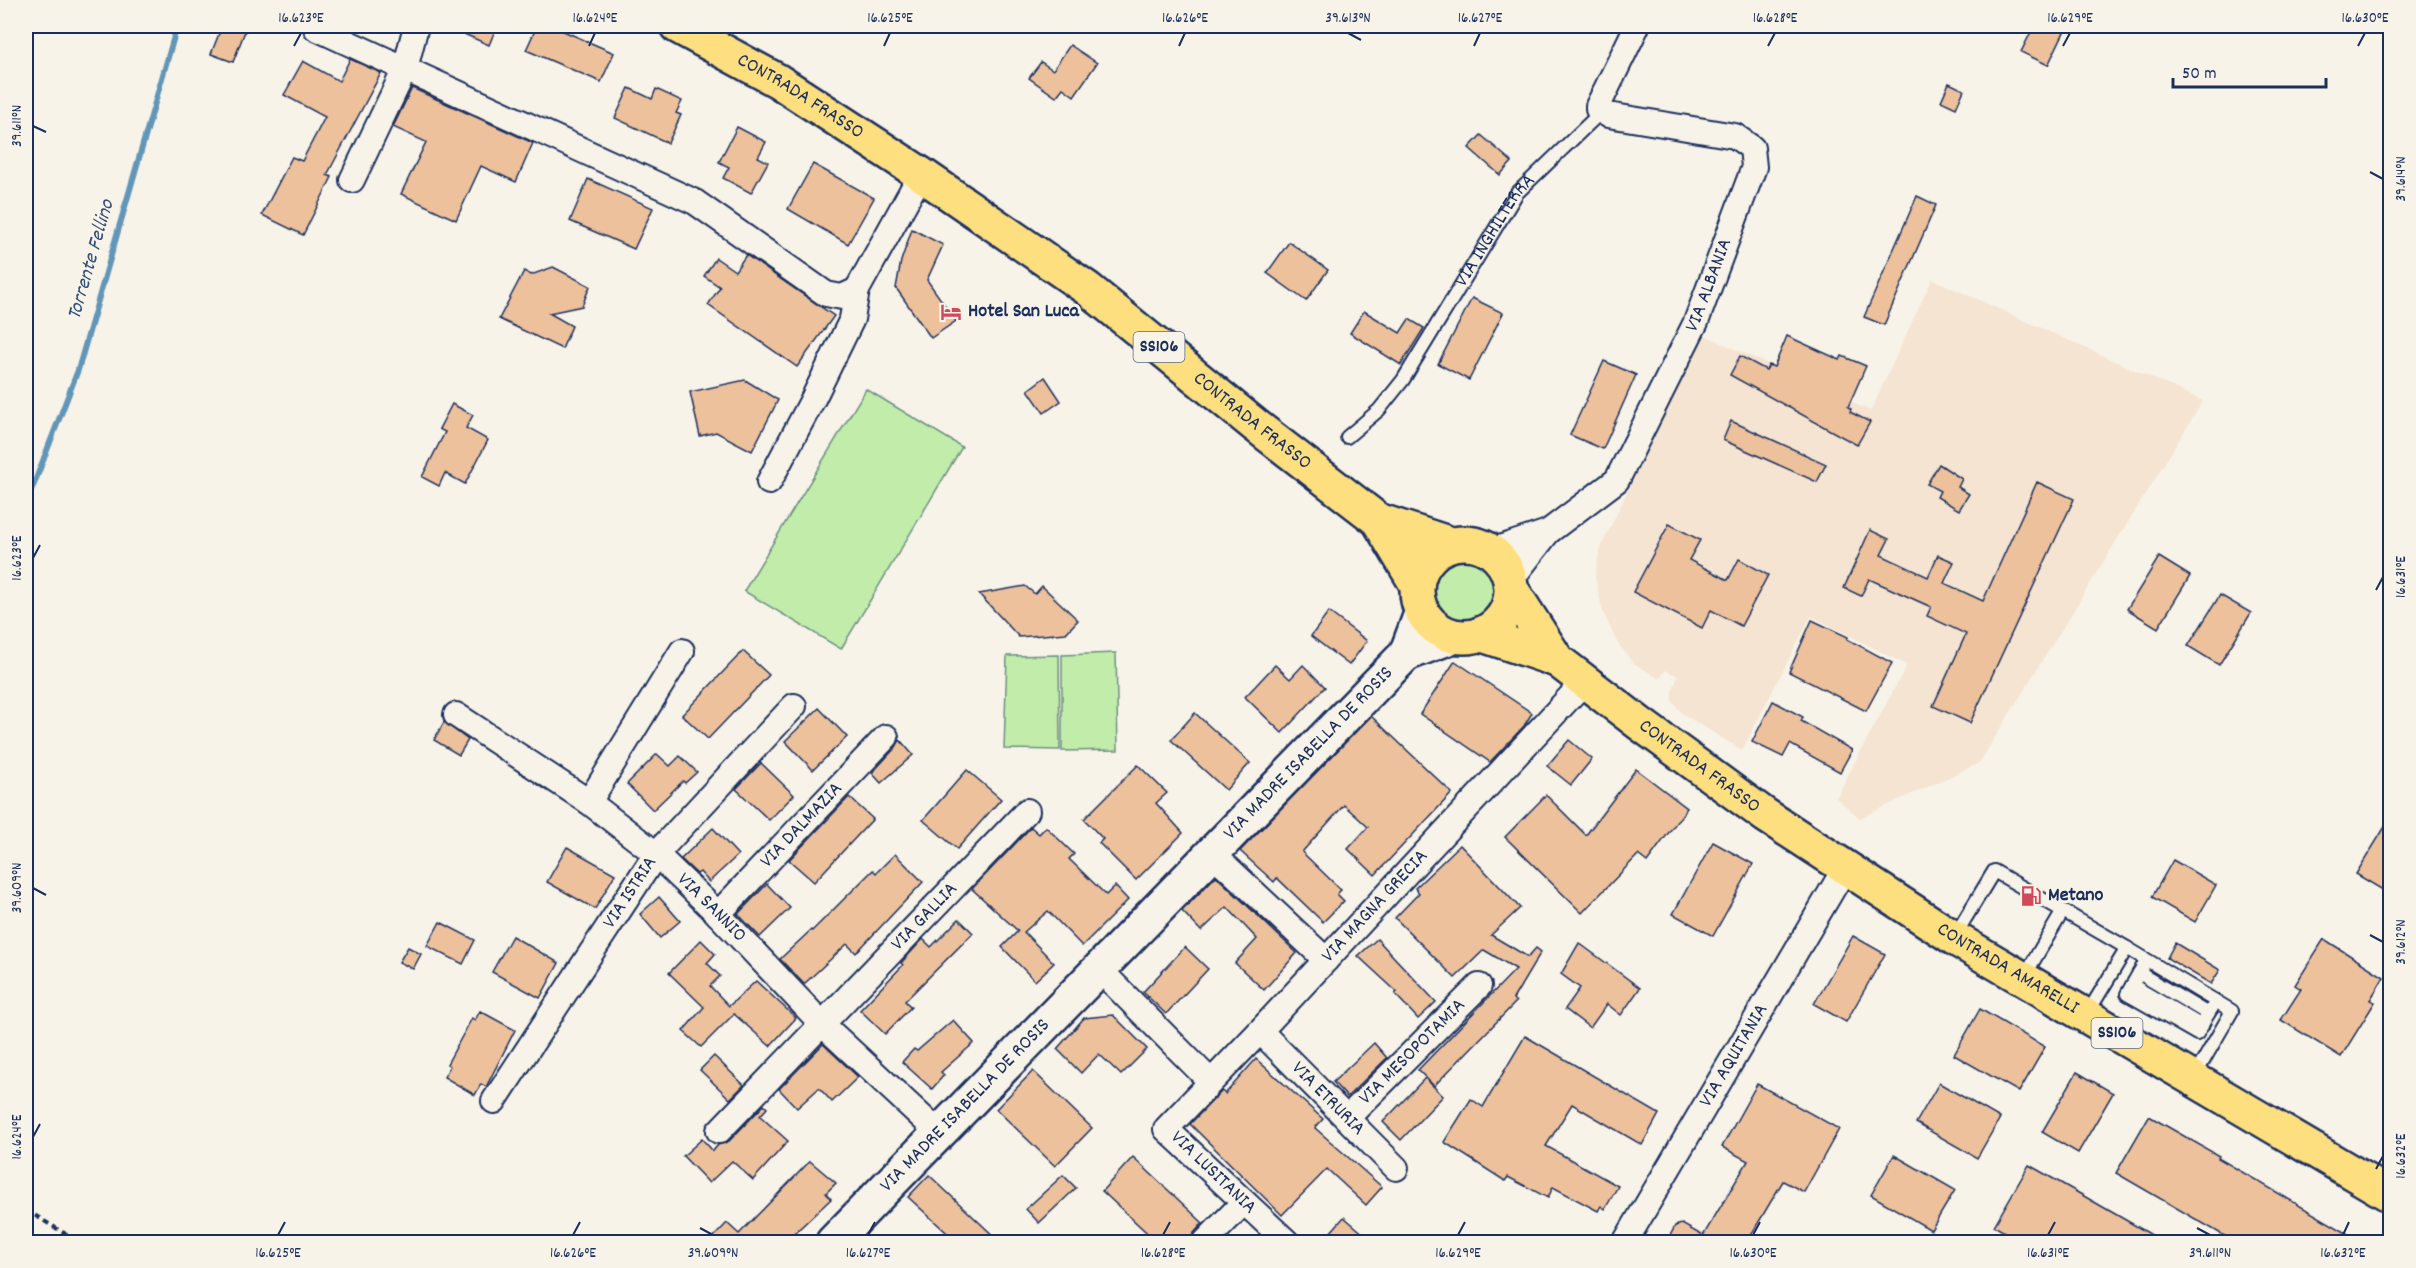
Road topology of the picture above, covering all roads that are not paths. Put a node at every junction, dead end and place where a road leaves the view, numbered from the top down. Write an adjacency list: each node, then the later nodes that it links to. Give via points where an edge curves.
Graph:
1 (416, 26): 6 (street)
2 (677, 26): 5 (main road, CONTRADA FRASSO / SS106)
3 (1636, 26): 7 (street, VIA INGHILTERRA, via 1598,106)
4 (316, 28): 6 (street)
5 (714, 36): 8 (main road, CONTRADA FRASSO / SS106)
6 (405, 69): 9 (street); 10 (street, via 695,202 826,294 842,297)
7 (1600, 112): 11 (lane, VIA INGHILTERRA, via 1517,193 1402,380 1379,410); 14 (street, VIA ALBANIA, via 1735,135 1752,148 1754,167 1696,322 1624,469 1611,486)
8 (921, 174): 10 (street); 13 (main road, CONTRADA FRASSO / SS106, via 1088,289)
9 (352, 180)
10 (857, 290): 12 (street, via 852,319)
11 (1347, 437)
12 (769, 482)
13 (1378, 520): 15 (main road, CONTRADA FRASSO / SS106); 18 (main road, CONTRADA FRASSO / SS106)
14 (1548, 532): 16 (street, VIA ALBANIA); 17 (street, VIA ALBANIA)
15 (1451, 544): 16 (main road, SS106, via 1479,545); 18 (main road, via 1438,550 1421,572)
16 (1491, 551): 17 (main road, SS106, via 1501,561)
17 (1511, 585): 19 (main road, via 1509,605 1502,619 1492,628); 22 (main road, CONTRADA FRASSO / SS106)
18 (1420, 598): 19 (main road, SS106, via 1430,622 1440,631); 21 (street, VIA MADRE ISABELLA DE ROSIS)
19 (1467, 635): 21 (street, VIA MADRE ISABELLA DE ROSIS); 22 (main road, CONTRADA FRASSO / SS106)
20 (682, 651): 27 (street)
21 (1406, 654): 30 (street, VIA MADRE ISABELLA DE ROSIS)
22 (1557, 660): 23 (main road, CONTRADA FRASSO / SS106)
23 (1584, 682): 31 (main road, CONTRADA FRASSO / SS106); 36 (street, VIA MAGNA GRECIA)
24 (794, 706): 29 (street, VIA ISTRIA)
25 (456, 715): 27 (street, VIA SANNIO)
26 (886, 737): 33 (street, VIA DALMAZIA)
27 (590, 802): 29 (street, VIA SANNIO)
28 (1027, 811): 45 (street, VIA GALLIA)
29 (656, 854): 33 (street, VIA SANNIO); 49 (street, VIA ISTRIA)
30 (1213, 854): 36 (street, VIA MADRE ISABELLA DE ROSIS); 38 (street, VIA MADRE ISABELLA DE ROSIS)
31 (1845, 868): 34 (main road, CONTRADA AMARELLI / SS106); 60 (street, VIA AQUITANIA)
32 (2063, 911): 34 (lane, via 1994,871); 35 (lane); 40 (lane)
33 (718, 914): 45 (street, VIA SANNIO)
34 (1954, 938): 40 (main road, CONTRADA AMARELLI / SS106)
35 (2127, 948): 37 (lane); 44 (lane)
36 (1326, 960): 46 (street, VIA MAGNA GRECIA)
37 (2147, 960): 39 (lane); 42 (lane)
38 (1099, 969): 48 (street); 53 (street, VIA MADRE ISABELLA DE ROSIS)
39 (2139, 973): 43 (lane); 43 (lane, via 2127,994 2197,1034)
40 (2023, 979): 44 (main road, CONTRADA AMARELLI / SS106)
41 (1479, 986): 50 (street, VIA MESOPOTAMIA)
42 (2217, 1001): 43 (lane); 47 (lane, via 2232,1011)
43 (2208, 1014)
44 (2086, 1015): 47 (main road, CONTRADA AMARELLI / SS106)
45 (822, 1024): 52 (street); 53 (street, VIA SANNIO)
46 (1260, 1031): 48 (street, VIA MAGNA GRECIA); 50 (street, VIA ETRURIA)
47 (2193, 1078): 55 (main road, CONTRADA AMARELLI / SS106)
48 (1210, 1081): 51 (street, VIA MAGNA GRECIA)
49 (494, 1101)
50 (1347, 1118): 54 (street, VIA ETRURIA)
51 (1166, 1129): 56 (street, VIA LUSITANIA)
52 (719, 1131)
53 (939, 1133): 57 (street, VIA MADRE ISABELLA DE ROSIS)
54 (1396, 1168)
55 (2391, 1195)
56 (1243, 1203): 58 (street); 59 (street, VIA LUSITANIA)
57 (833, 1242)
58 (1205, 1242)
59 (1287, 1242)
60 (1625, 1242)

